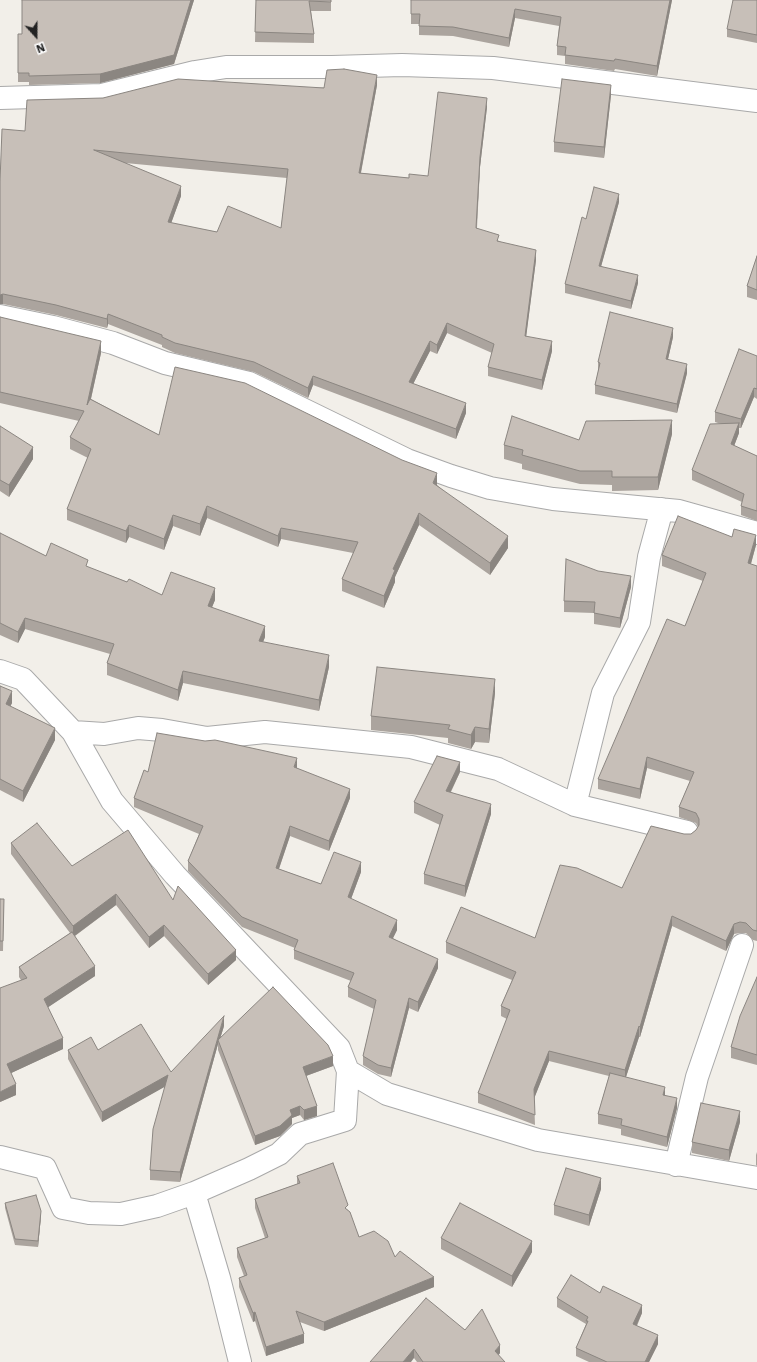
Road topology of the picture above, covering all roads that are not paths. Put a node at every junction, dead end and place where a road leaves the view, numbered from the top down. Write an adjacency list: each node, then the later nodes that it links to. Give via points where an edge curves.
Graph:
1 (0, 98): 2 (street, via 102,95 226,67 402,65 494,68)
2 (757, 101)
3 (0, 316): 4 (street, via 113,343 166,363 249,383 408,460 490,488 553,499)
4 (662, 509): 5 (street, via 679,511); 8 (street, via 649,558 639,622 603,693)
5 (757, 533)
6 (0, 671): 7 (street, via 24,680)
7 (73, 732): 8 (street, via 104,734 138,728 207,738 265,732 411,747 498,769); 11 (street, via 112,801 180,880 339,1048)
8 (575, 805): 9 (street)
9 (687, 832)
10 (742, 945): 13 (street, via 697,1077)
11 (348, 1071): 13 (street, via 387,1094 538,1140); 15 (street, via 345,1120 300,1134 279,1154)
12 (0, 1157): 15 (street, via 45,1168 64,1208 88,1213 121,1214 157,1206)
13 (676, 1165): 14 (street)
14 (757, 1178)
15 (194, 1193): 16 (street)
16 (240, 1362)

